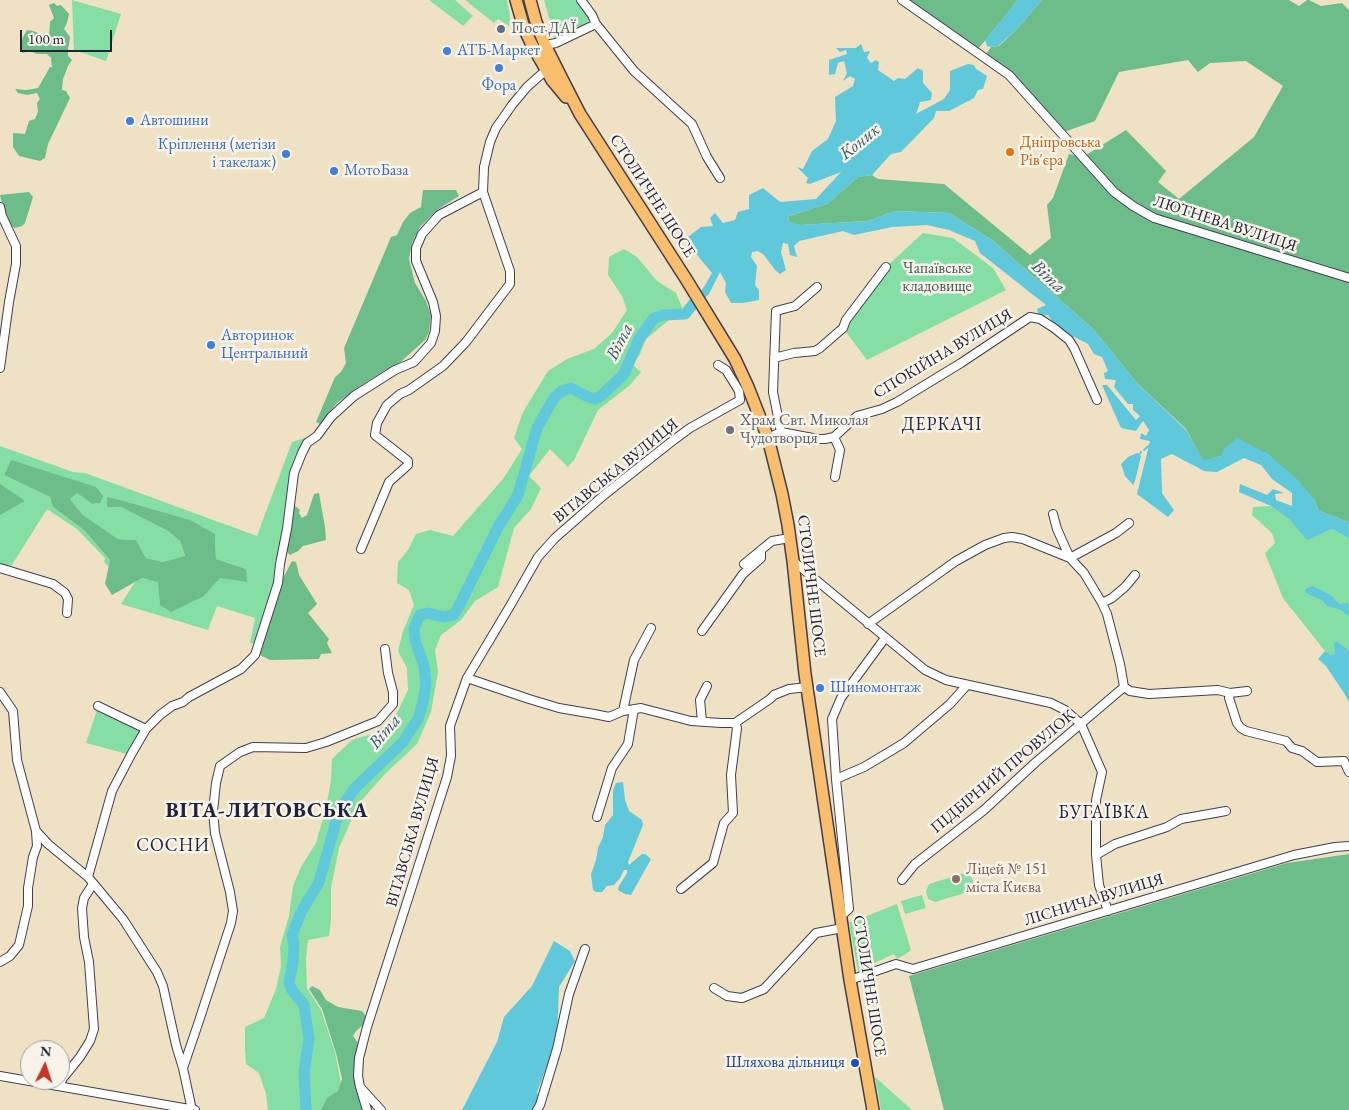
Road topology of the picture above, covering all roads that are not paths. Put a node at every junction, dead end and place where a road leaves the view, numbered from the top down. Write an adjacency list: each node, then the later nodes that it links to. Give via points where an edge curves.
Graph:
1 (516, 0): 7 (main road, СТОЛИЧНЕ ШОСЕ, via 524,28)
2 (530, 0): 6 (main road, СТОЛИЧНЕ ШОСЕ)
3 (581, 0): 5 (street)
4 (902, 0): 13 (street, ЛЮТНЕВА ВУЛИЦЯ, via 1009,75 1114,192 1133,206 1154,218)
5 (596, 24): 6 (street, via 556,43); 9 (street, via 634,71 692,124)
6 (545, 44): 8 (main road, СТОЛИЧНЕ ШОСЕ)
7 (546, 71): 8 (main road, СТОЛИЧНЕ ШОСЕ); 10 (street, via 527,87 496,128 484,168)
8 (580, 114): 21 (main road, СТОЛИЧНЕ ШОСЕ, via 735,359)
9 (720, 178)
10 (483, 192): 26 (street, via 510,271 510,284 466,342 443,366 387,405 377,423 375,435 408,461 408,465 389,482); 54 (street, via 439,215 422,234 416,248 416,261 436,316 431,343 414,362 354,396 307,443 294,473 278,583 254,655 242,669 172,706)
11 (0, 207): 17 (street, via 16,246 16,264)
12 (886, 267): 15 (street, via 843,328 820,348)
13 (1349, 278)
14 (817, 287): 15 (street, via 795,306 776,311)
15 (774, 358): 19 (street, via 773,392)
16 (718, 364): 40 (street, ВІТАВСЬКА ВУЛИЦЯ, via 726,370 739,391 740,400 677,437 555,538 538,557)
17 (0, 368)
18 (1097, 400): 20 (street, СПОКІЙНА ВУЛИЦЯ, via 1069,340 1040,319 1030,317 896,402 882,410 857,416)
19 (780, 432): 20 (street, via 818,439); 21 (street)
20 (834, 437): 22 (street, via 840,450)
21 (768, 438): 25 (main road, СТОЛИЧНЕ ШОСЕ)
22 (835, 477)
23 (1053, 514): 28 (street)
24 (1129, 523): 28 (street)
25 (790, 538): 27 (street, via 772,541); 29 (main road, СТОЛИЧНЕ ШОСЕ)
26 (361, 549)
27 (761, 550): 30 (street); 37 (street, via 760,558 743,574)
28 (1070, 558): 33 (street, via 1084,573); 35 (street, via 1023,539 1004,538 956,561)
29 (793, 560): 35 (street); 43 (main road, СТОЛИЧНЕ ШОСЕ)
30 (744, 564)
31 (0, 568): 34 (street, via 53,584 65,593)
32 (1135, 575): 33 (street, via 1125,587)
33 (1102, 603): 44 (street)
34 (67, 612)
35 (868, 624): 38 (street)
36 (651, 628): 50 (street, via 634,660)
37 (702, 631)
38 (885, 638): 41 (street, via 925,670); 56 (street, via 841,698 832,719)
39 (385, 649): 73 (street, via 393,704 378,722 306,748 253,747 220,766 213,811 215,834 234,911)
40 (467, 678): 50 (street, via 560,708 609,717); 78 (street, ВІТАВСЬКА ВУЛИЦЯ, via 450,726 447,777 364,1037 358,1076)
41 (967, 685): 53 (street, via 1051,703); 56 (street, via 904,743)
42 (707, 686): 51 (street, via 700,700)
43 (808, 687): 52 (street, via 774,695); 67 (main road, СТОЛИЧНЕ ШОСЕ)
44 (1124, 687): 47 (street, via 1150,694 1218,690); 53 (street, ПІДБІРНИЙ ПРОВУЛОК)
45 (1247, 691): 47 (street)
46 (0, 692): 59 (street, via 13,712 17,760)
47 (1230, 693): 55 (street, via 1241,728 1286,741 1317,762 1344,761)
48 (98, 706): 54 (street)
49 (634, 709): 50 (street); 51 (street); 58 (street, via 628,744 612,768)
50 (623, 711)
51 (702, 721): 52 (street)
52 (735, 723): 65 (street, via 731,775 733,813 724,823 713,863)
53 (1081, 724): 61 (street, via 1102,772 1096,800); 63 (street, ПІДБІРНИЙ ПРОВУЛОК, via 984,810 915,864)
54 (146, 729): 62 (street, via 112,791)
55 (1349, 772)
56 (836, 779): 67 (street, via 849,909)
57 (1226, 811): 61 (street, via 1181,819 1167,827 1115,844)
58 (597, 817)
59 (36, 831): 62 (street); 70 (street, via 28,906 19,945)
60 (1349, 846): 66 (street, ЛІСНИЧА ВУЛИЦЯ, via 1294,855)
61 (1096, 855): 66 (street, via 1099,885)
62 (88, 877): 64 (street)
63 (902, 880)
64 (93, 884): 73 (street, via 124,919 164,986); 74 (street, via 82,908 94,1029 90,1041)
65 (681, 889)
66 (1108, 910): 71 (street, ЛІСНИЧА ВУЛИЦЯ, via 913,969 896,964)
67 (841, 916): 68 (main road, СТОЛИЧНЕ ШОСЕ)
68 (843, 928): 71 (main road, СТОЛИЧНЕ ШОСЕ); 72 (street, via 816,933 764,989 742,998 727,996)
69 (585, 949): 82 (street, via 569,994 557,1049)
70 (0, 962)
71 (850, 980): 83 (main road, СТОЛИЧНЕ ШОСЕ)
72 (714, 988)
73 (182, 1068): 79 (street)
74 (70, 1069)
75 (0, 1076): 76 (street)
76 (20, 1079)
77 (70, 1088): 79 (street)
78 (360, 1088): 80 (street, ВІТАВСЬКА ВУЛИЦЯ); 81 (street)
79 (193, 1110)
80 (367, 1110)
81 (381, 1110)
82 (538, 1110)
83 (873, 1110)

